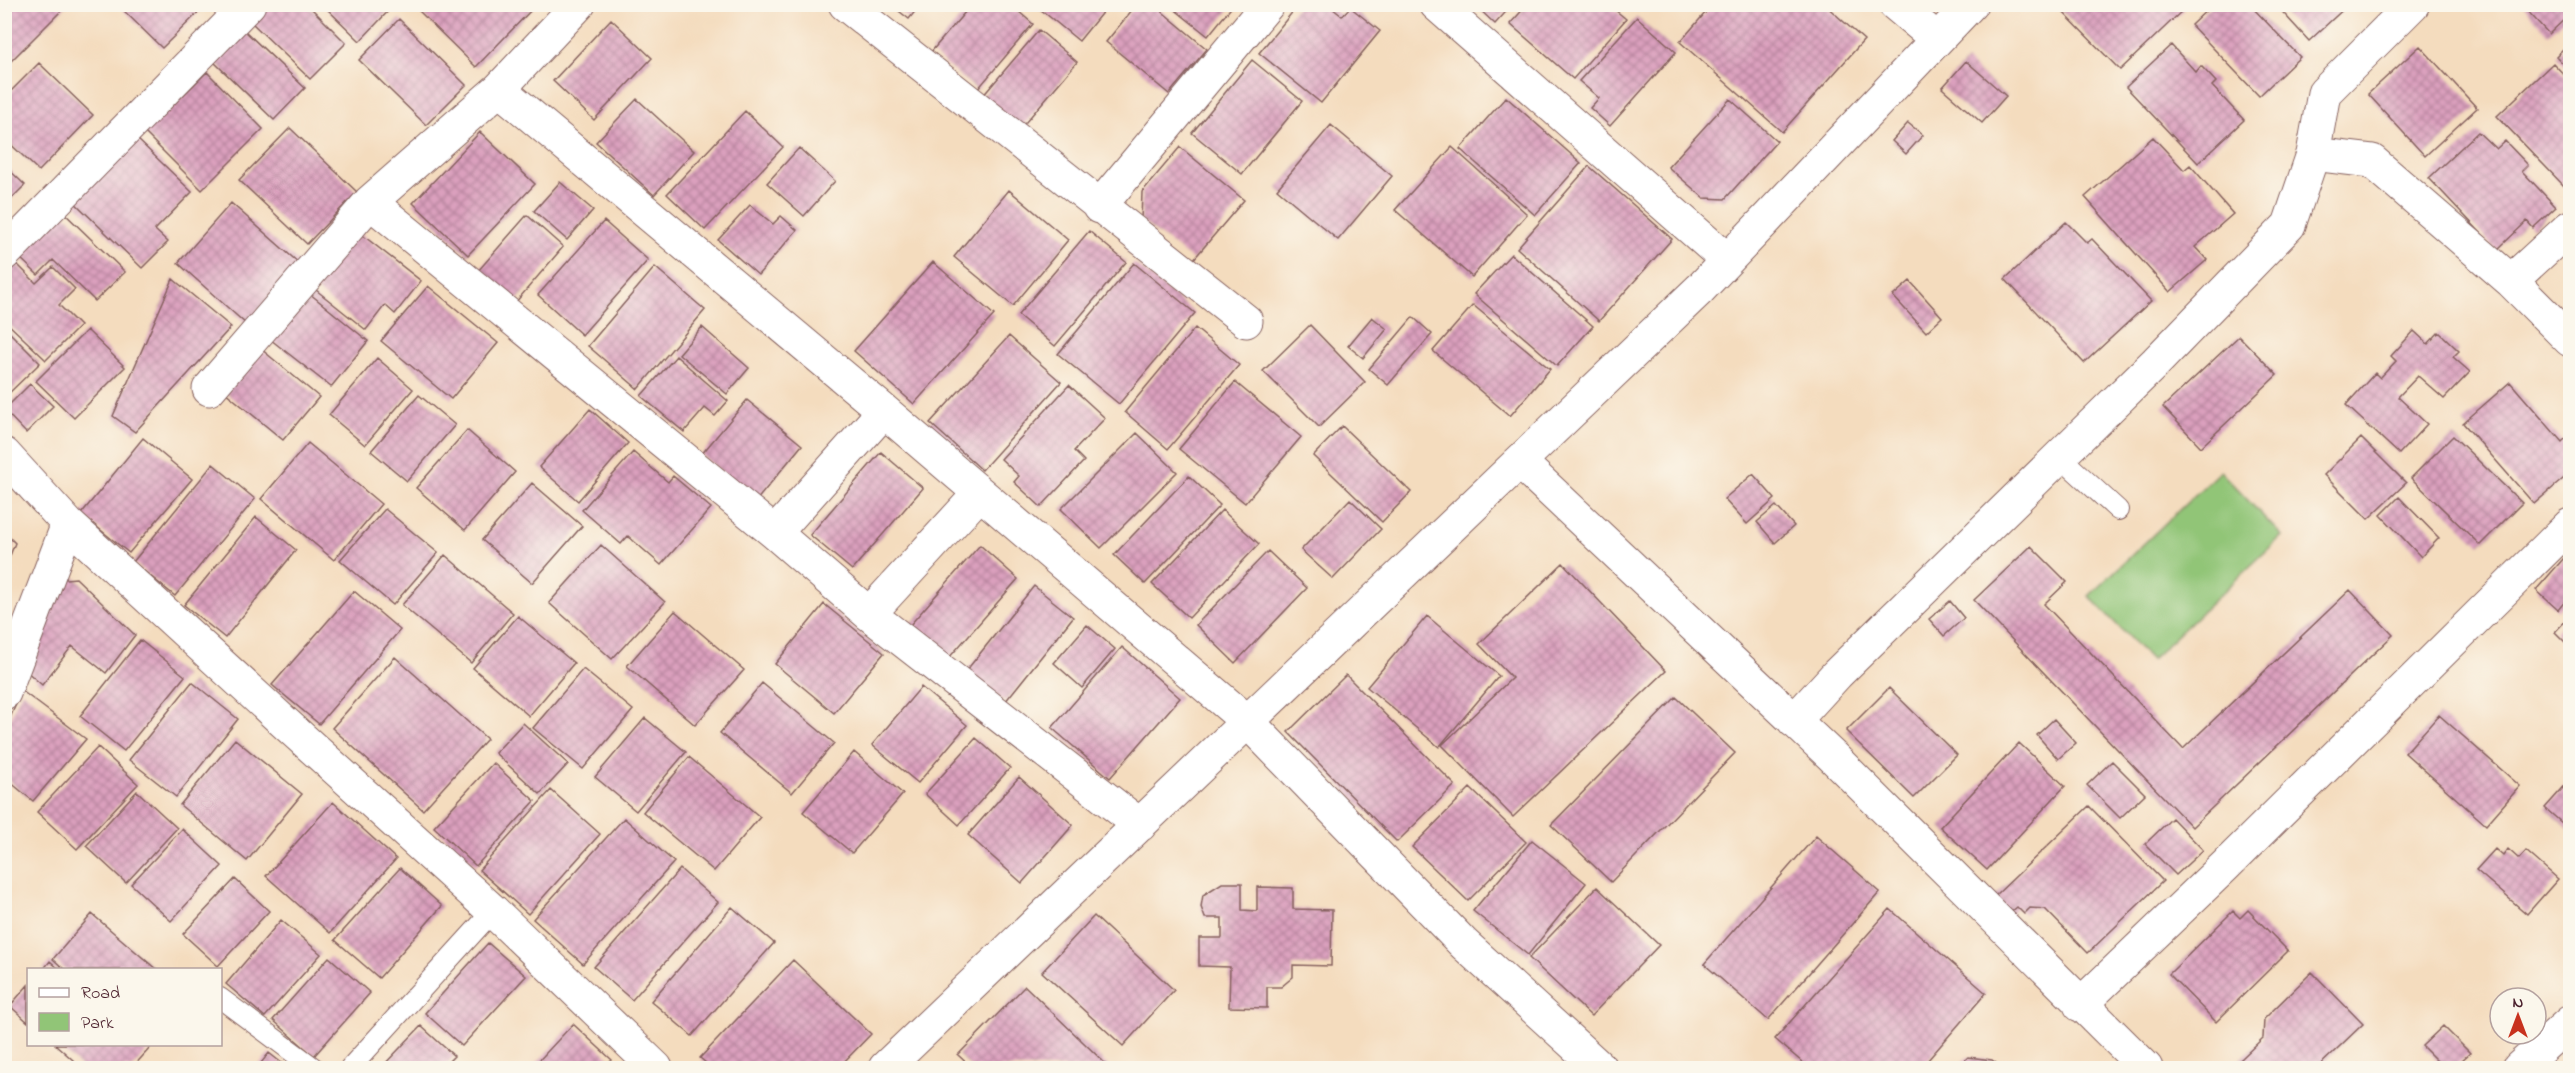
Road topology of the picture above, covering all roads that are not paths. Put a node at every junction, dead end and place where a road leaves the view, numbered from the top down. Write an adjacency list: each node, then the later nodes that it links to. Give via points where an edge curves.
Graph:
1 (249, 4): 15 (street)
2 (579, 4): 10 (street)
3 (845, 4): 13 (street)
4 (1268, 4): 13 (street)
5 (1436, 4): 16 (street)
6 (1895, 4): 9 (street)
7 (1971, 4): 9 (street)
8 (2413, 4): 11 (street, via 2324,93)
9 (1937, 39): 16 (street)
10 (499, 89): 12 (street); 21 (street)
11 (2313, 154): 17 (street, via 2372,161); 23 (street, via 2289,225)
12 (370, 202): 20 (street); 29 (street)
13 (1099, 207): 18 (street)
14 (2571, 227): 17 (street)
15 (4, 254)
16 (1727, 260): 24 (street)
17 (2511, 281): 19 (street)
18 (1246, 321)
19 (2571, 340)
20 (209, 389)
21 (884, 411): 25 (street); 29 (street)
22 (4, 454): 27 (street)
23 (2059, 456): 26 (lane); 32 (street)
24 (1520, 462): 32 (street); 33 (street)
25 (980, 493): 30 (street); 33 (street)
26 (2118, 510)
27 (68, 524): 31 (street); 35 (street)
28 (2571, 525): 37 (street)
29 (775, 532): 30 (street)
30 (869, 614): 34 (street)
31 (4, 693)
32 (1794, 721): 37 (street)
33 (1248, 722): 34 (street); 43 (street, via 1464,944)
34 (1140, 825): 42 (street)
35 (493, 911): 40 (lane); 41 (street)
36 (222, 999): 39 (lane)
37 (2080, 1005): 44 (street)
38 (2571, 1022): 45 (street)
39 (314, 1068)
40 (350, 1068)
41 (657, 1068)
42 (885, 1068)
43 (1600, 1068)
44 (2146, 1068)
45 (2519, 1068)

